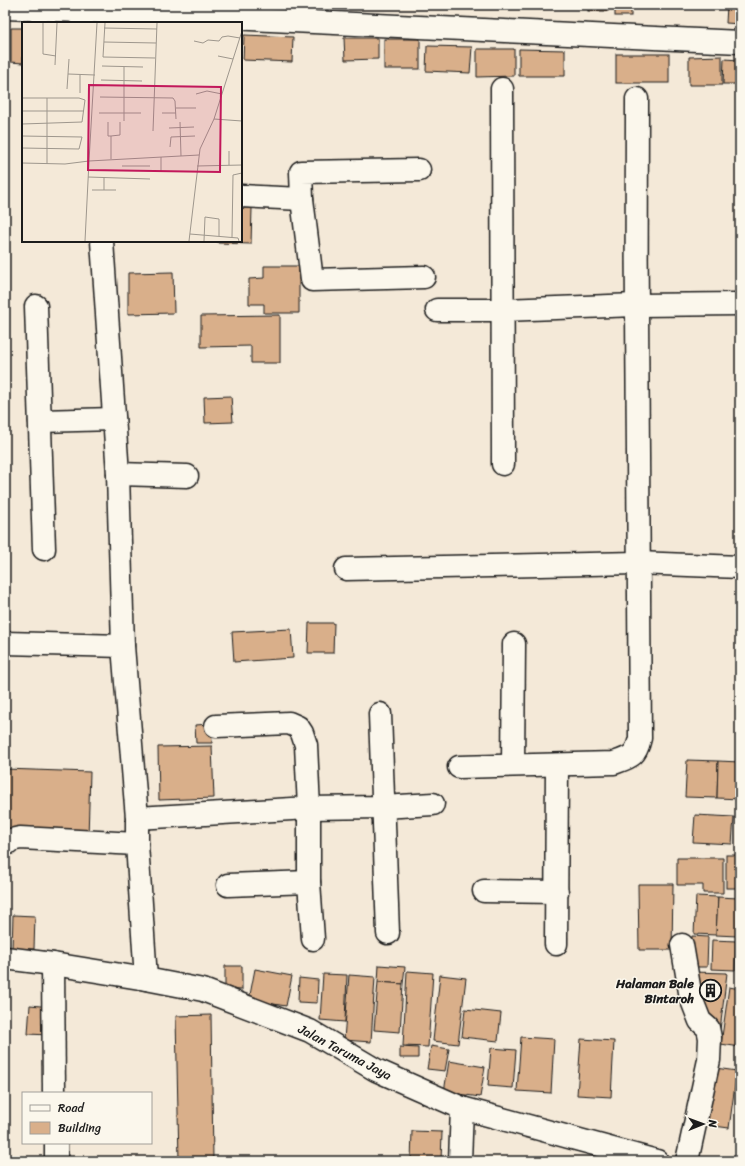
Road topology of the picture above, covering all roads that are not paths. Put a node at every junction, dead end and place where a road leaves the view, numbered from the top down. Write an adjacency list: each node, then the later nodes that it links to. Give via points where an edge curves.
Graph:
1 (5, 8): 2 (street)
2 (80, 13): 3 (street)
3 (740, 42)
4 (502, 89): 15 (street)
5 (637, 99): 12 (street)
6 (419, 170): 8 (street, via 302,172)
7 (242, 196): 8 (street)
8 (302, 199): 10 (street, via 312,280)
9 (102, 242): 16 (street)
10 (424, 277)
11 (740, 304): 12 (street)
12 (636, 305): 15 (street); 22 (street)
13 (36, 306): 17 (street)
14 (437, 310): 15 (street)
15 (503, 310): 18 (street)
16 (114, 419): 17 (street); 19 (street)
17 (40, 421): 21 (street)
18 (503, 464)
19 (118, 474): 20 (street); 27 (street)
20 (187, 476)
21 (44, 549)
22 (637, 563): 23 (street); 24 (street); 31 (street, via 640,738 637,750 628,758 614,763)
23 (740, 567)
24 (346, 569)
25 (5, 643): 27 (street)
26 (514, 644): 30 (street)
27 (123, 646): 36 (street)
28 (380, 714): 34 (street)
29 (216, 726): 35 (street, via 289,723 298,726 306,745)
30 (513, 765): 31 (street); 32 (street)
31 (557, 765): 42 (street)
32 (459, 768)
33 (433, 804): 34 (street)
34 (383, 807): 35 (street); 43 (street)
35 (309, 808): 36 (street); 39 (street)
36 (137, 818): 37 (street)
37 (137, 844): 38 (street, via 20,838); 49 (street)
38 (5, 845)
39 (309, 882): 40 (street); 44 (street)
40 (228, 885)
41 (484, 891): 42 (street)
42 (557, 892): 45 (street)
43 (388, 933)
44 (313, 939)
45 (556, 944)
46 (682, 945): 56 (street, via 691,998 700,1022 708,1028 710,1038 709,1060)
47 (5, 958): 48 (street, Jalan Taruma Jaya)
48 (53, 964): 49 (street, Jalan Taruma Jaya); 50 (street)
49 (146, 979): 51 (street, Jalan Taruma Jaya, via 203,990 310,1031 376,1070)
50 (54, 1092)
51 (462, 1108): 54 (street); 55 (street, Jalan Taruma Jaya)
52 (56, 1144): 53 (street)
53 (56, 1161)
54 (460, 1161)
55 (657, 1161)
56 (687, 1161)

